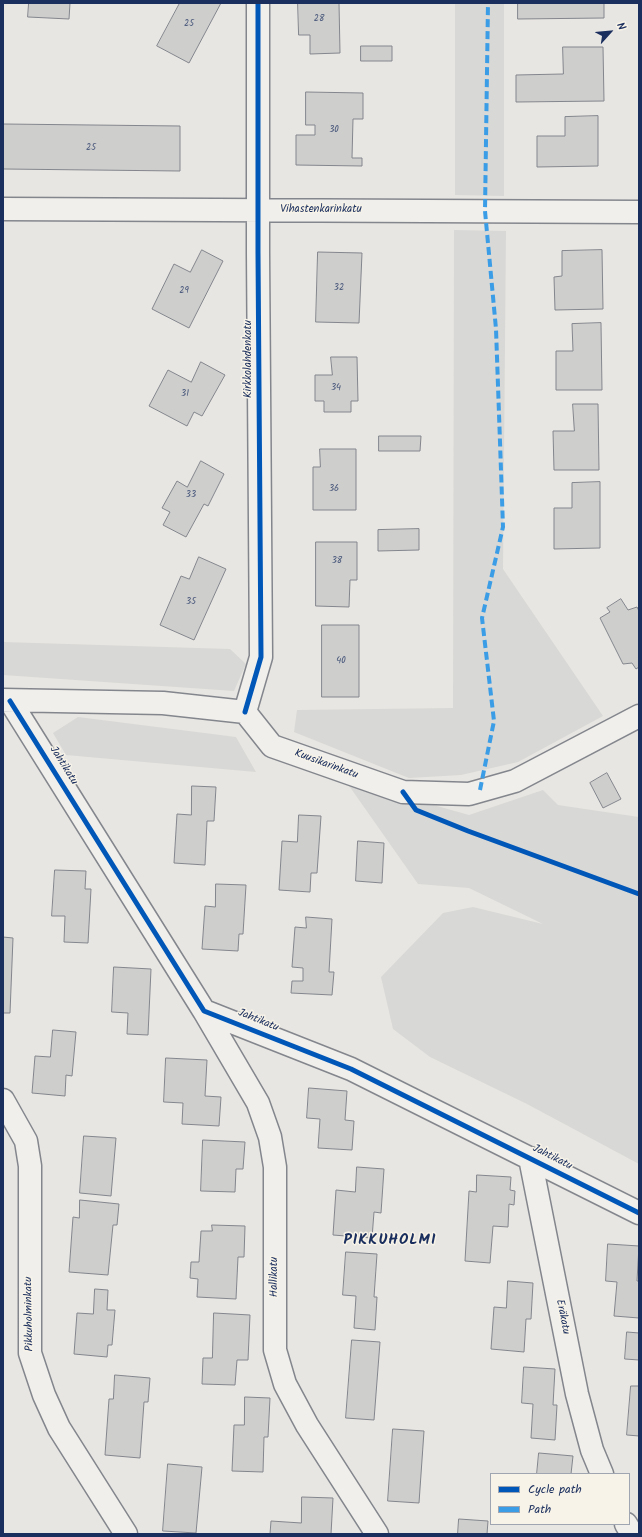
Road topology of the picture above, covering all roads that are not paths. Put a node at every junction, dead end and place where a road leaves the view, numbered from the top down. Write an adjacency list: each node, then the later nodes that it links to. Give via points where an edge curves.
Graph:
1 (258, 3): 3 (street, Kirkkolahdenkatu)
2 (3, 209): 3 (street, Vihastenkarinkatu)
3 (258, 210): 4 (street, Vihastenkarinkatu); 6 (street, Kirkkolahdenkatu, via 261,657)
4 (639, 212)
5 (6, 701): 6 (street, via 163,703); 8 (street, Jahtikatu)
6 (245, 712): 7 (street, Kuusikarinkatu, via 272,746 403,792 468,794 515,781)
7 (639, 716)
8 (204, 1010): 10 (street, Jahtikatu, via 351,1069); 15 (street, Hallikatu, via 258,1103 270,1137 275,1167 275,1350 285,1384 307,1425)
9 (3, 1100): 14 (street, Pikkuholminkatu, via 26,1141 30,1166 30,1354 44,1395 60,1428)
10 (530, 1158): 11 (street, Jahtikatu); 12 (street, Eräkatu, via 577,1394 592,1450)
11 (639, 1213)
12 (602, 1473)
13 (627, 1525): 16 (street)
14 (126, 1534)
15 (377, 1534)
16 (632, 1534)

